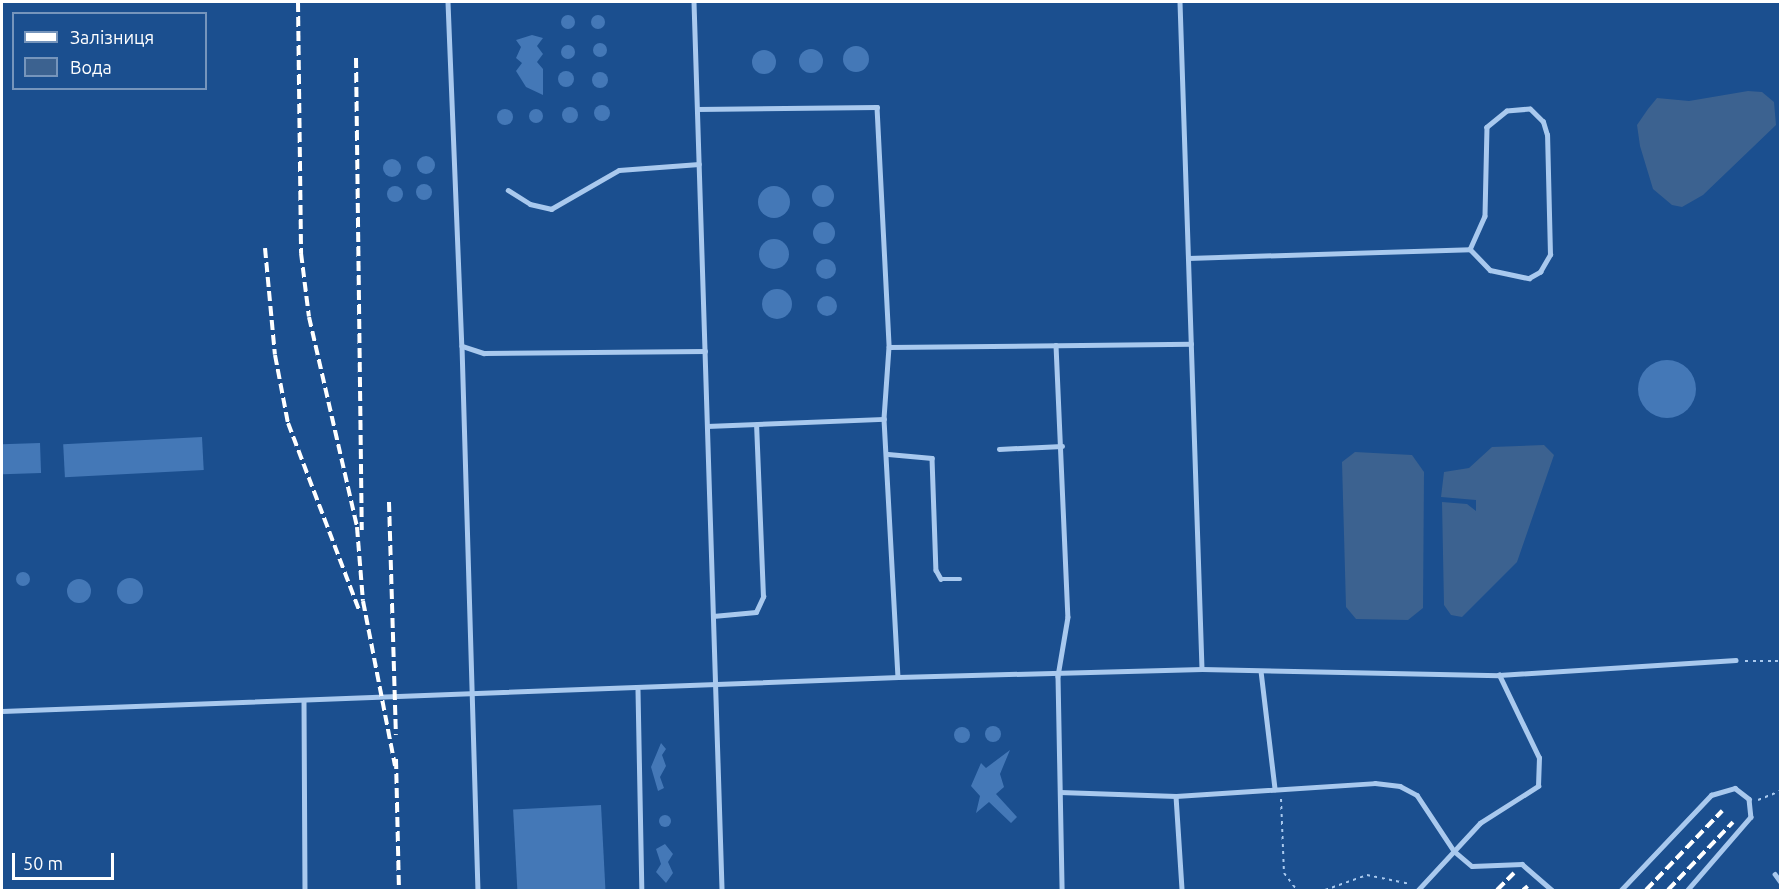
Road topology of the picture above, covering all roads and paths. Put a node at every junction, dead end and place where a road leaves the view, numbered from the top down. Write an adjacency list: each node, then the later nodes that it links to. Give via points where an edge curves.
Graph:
1 (447, 2): 11 (lane)
2 (694, 2): 4 (lane)
3 (1180, 2): 8 (lane)
4 (697, 109): 5 (lane); 12 (lane, via 877,107)
5 (699, 164): 6 (lane, via 620,170 552,209 530,204); 13 (lane)
6 (508, 190)
7 (1470, 249): 7 (lane, via 1490,270 1517,277 1540,272 1550,255 1547,135 1544,122 1530,109 1507,111 1486,127 1485,216); 8 (lane)
8 (1188, 258): 9 (lane)
9 (1191, 344): 10 (lane); 24 (lane)
10 (1056, 345): 12 (lane); 17 (lane)
11 (462, 346): 13 (lane, via 484,353); 31 (lane)
12 (889, 347): 14 (lane)
13 (705, 351): 16 (lane)
14 (884, 419): 15 (lane); 19 (lane)
15 (756, 425): 16 (lane); 21 (lane, via 761,606 748,614)
16 (707, 426): 21 (lane)
17 (1062, 446): 18 (lane); 27 (lane, via 1068,617)
18 (999, 450)
19 (888, 454): 20 (lane, via 932,458 936,570 941,579); 28 (lane)
20 (960, 579)
21 (713, 616): 29 (lane)
22 (1736, 660): 23 (path); 26 (lane)
23 (1780, 661)
24 (1202, 669): 25 (lane); 27 (lane)
25 (1261, 671): 26 (lane); 34 (lane)
26 (1499, 675): 39 (lane, via 1539,758 1538,786 1480,823)
27 (1058, 676): 28 (lane); 36 (lane)
28 (898, 677): 29 (lane)
29 (716, 687): 30 (lane); 46 (lane)
30 (638, 690): 31 (lane); 45 (lane)
31 (472, 695): 32 (lane); 44 (lane)
32 (304, 701): 33 (lane); 43 (lane)
33 (2, 711)
34 (1275, 789): 37 (lane); 39 (lane, via 1400,786 1417,795); 49 (path, via 1281,797 1284,873)
35 (1780, 791): 38 (path)
36 (1060, 792): 37 (lane); 47 (lane)
37 (1176, 796): 48 (lane)
38 (1750, 803): 52 (lane, via 1735,788 1717,790); 53 (lane, via 1751,817 1742,832)
39 (1454, 851): 42 (lane); 51 (lane, via 1472,866 1522,864)
40 (1775, 874): 41 (lane)
41 (1780, 881)
42 (1420, 889): 50 (path, via 1367,875)
43 (305, 891)
44 (478, 891)
45 (642, 891)
46 (722, 891)
47 (1062, 891)
48 (1182, 891)
49 (1297, 891)
50 (1325, 891)
51 (1552, 891)
52 (1622, 891)
53 (1688, 891)

